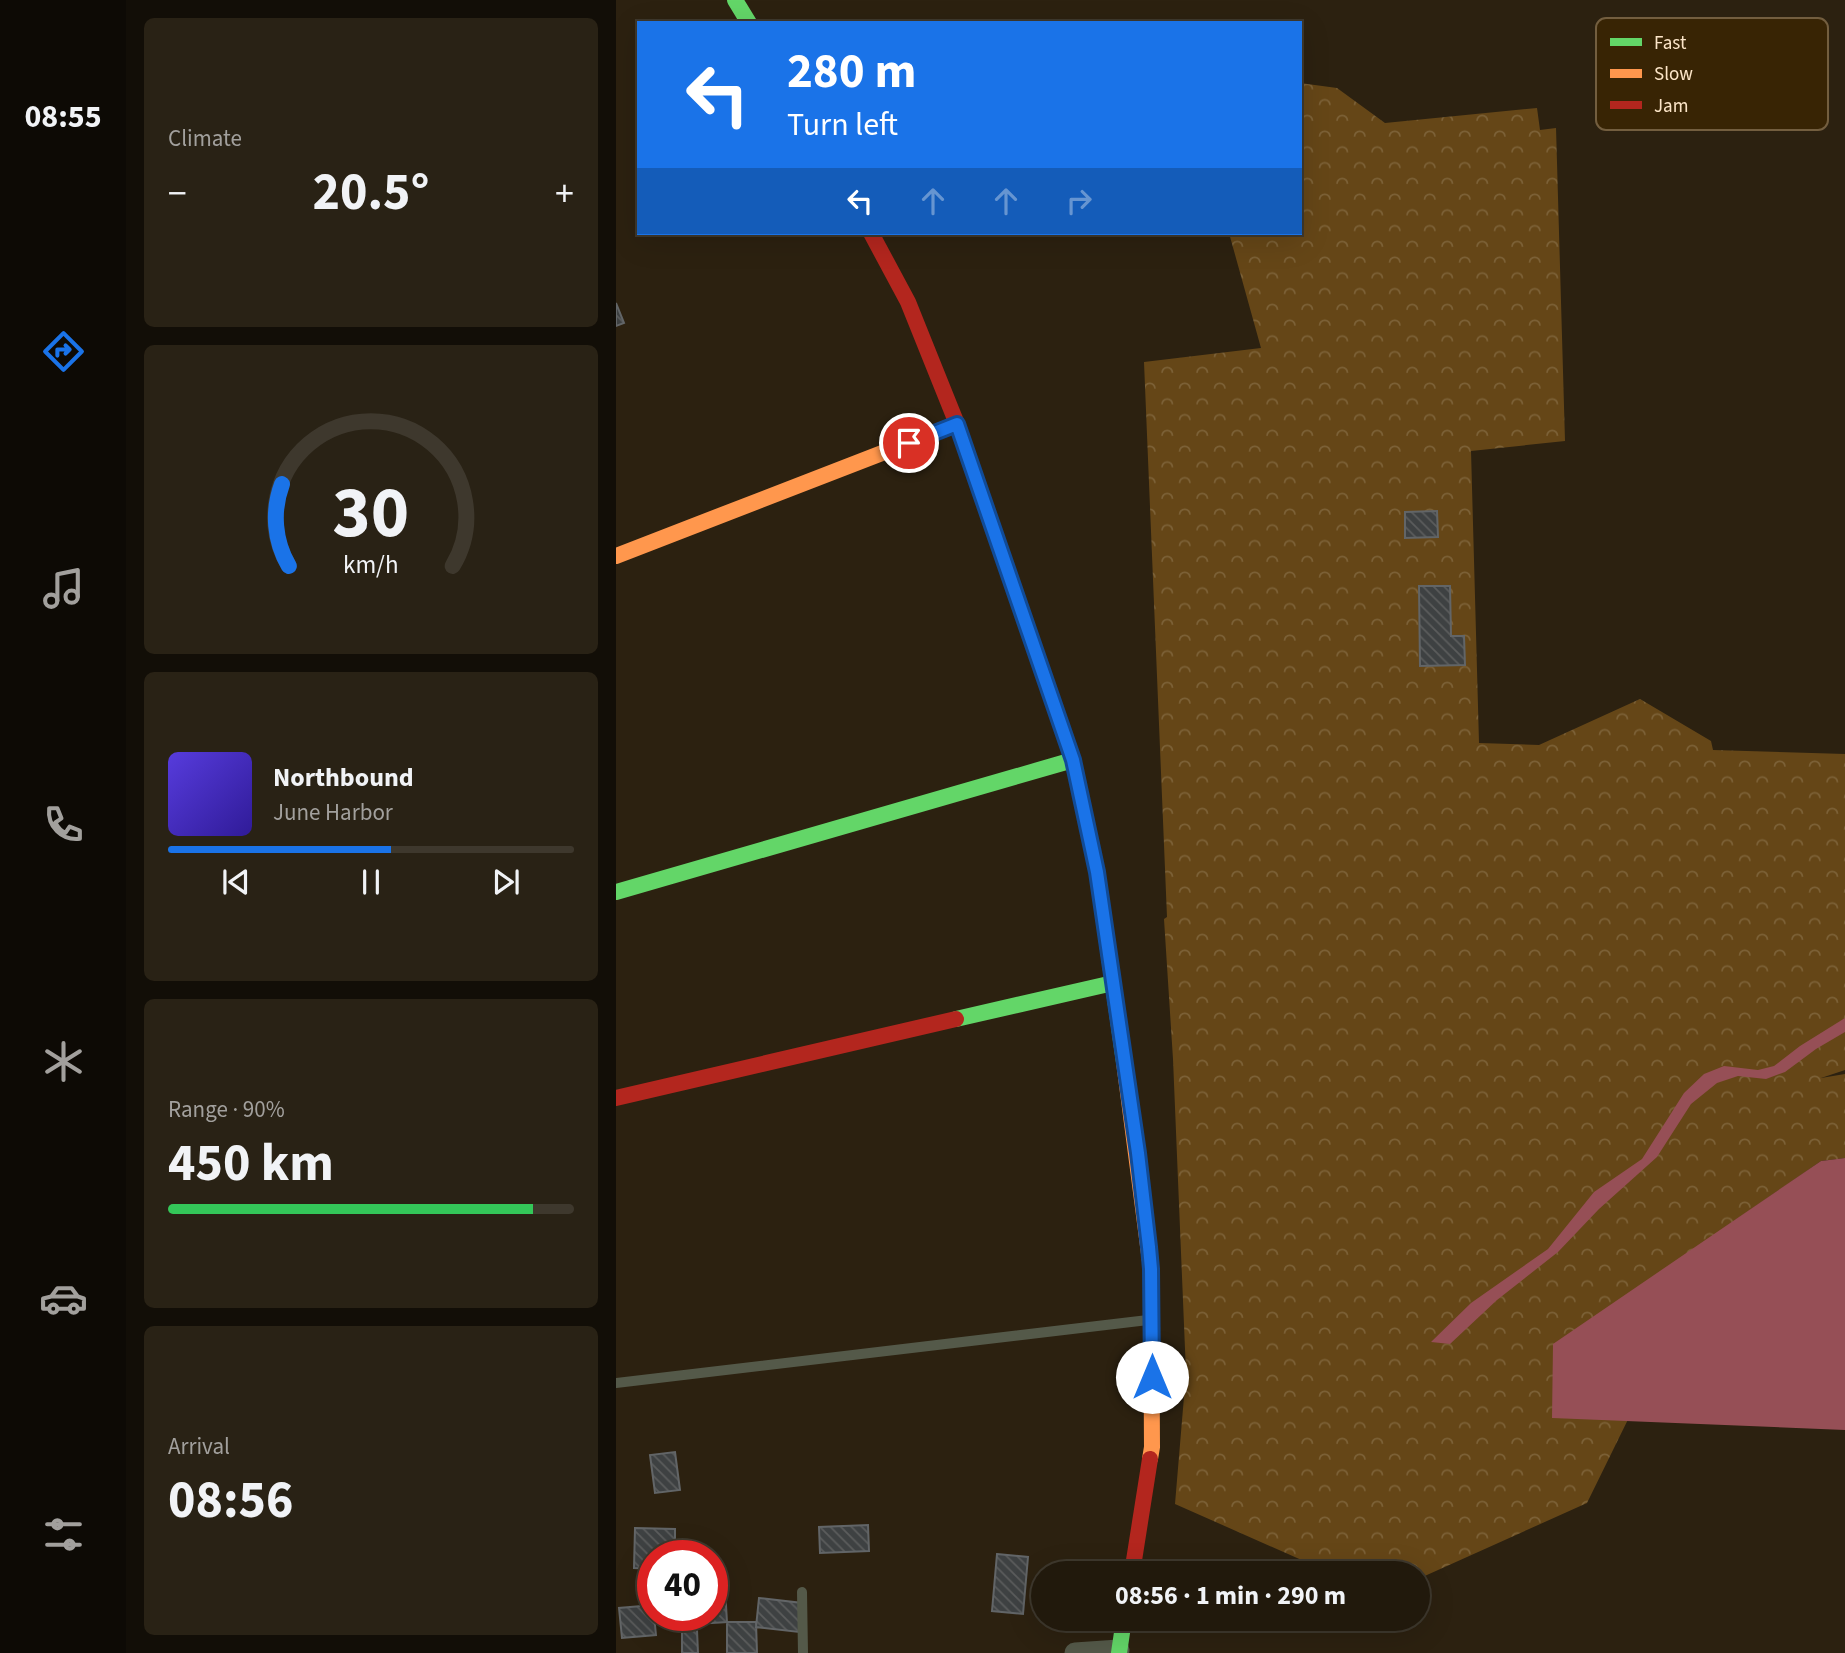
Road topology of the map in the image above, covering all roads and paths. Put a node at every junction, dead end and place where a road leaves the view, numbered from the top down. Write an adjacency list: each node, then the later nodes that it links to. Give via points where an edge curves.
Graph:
1 (735, 0): 2 (street)
2 (748, 21)
3 (872, 235): 4 (street, via 908,303)
4 (957, 424): 5 (street); 6 (street)
5 (616, 556)
6 (1073, 760): 7 (street); 8 (street, via 1097,872)
7 (616, 891)
8 (1113, 983): 9 (street); 10 (street, via 1151,1269)
9 (616, 1098)
10 (1151, 1319): 11 (lane); 12 (street, via 1152,1447)
11 (616, 1383)
12 (1134, 1561)
13 (802, 1592): 16 (lane)
14 (1122, 1631): 15 (street)
15 (1119, 1651): 17 (street)
16 (803, 1653)
17 (1075, 1653)

